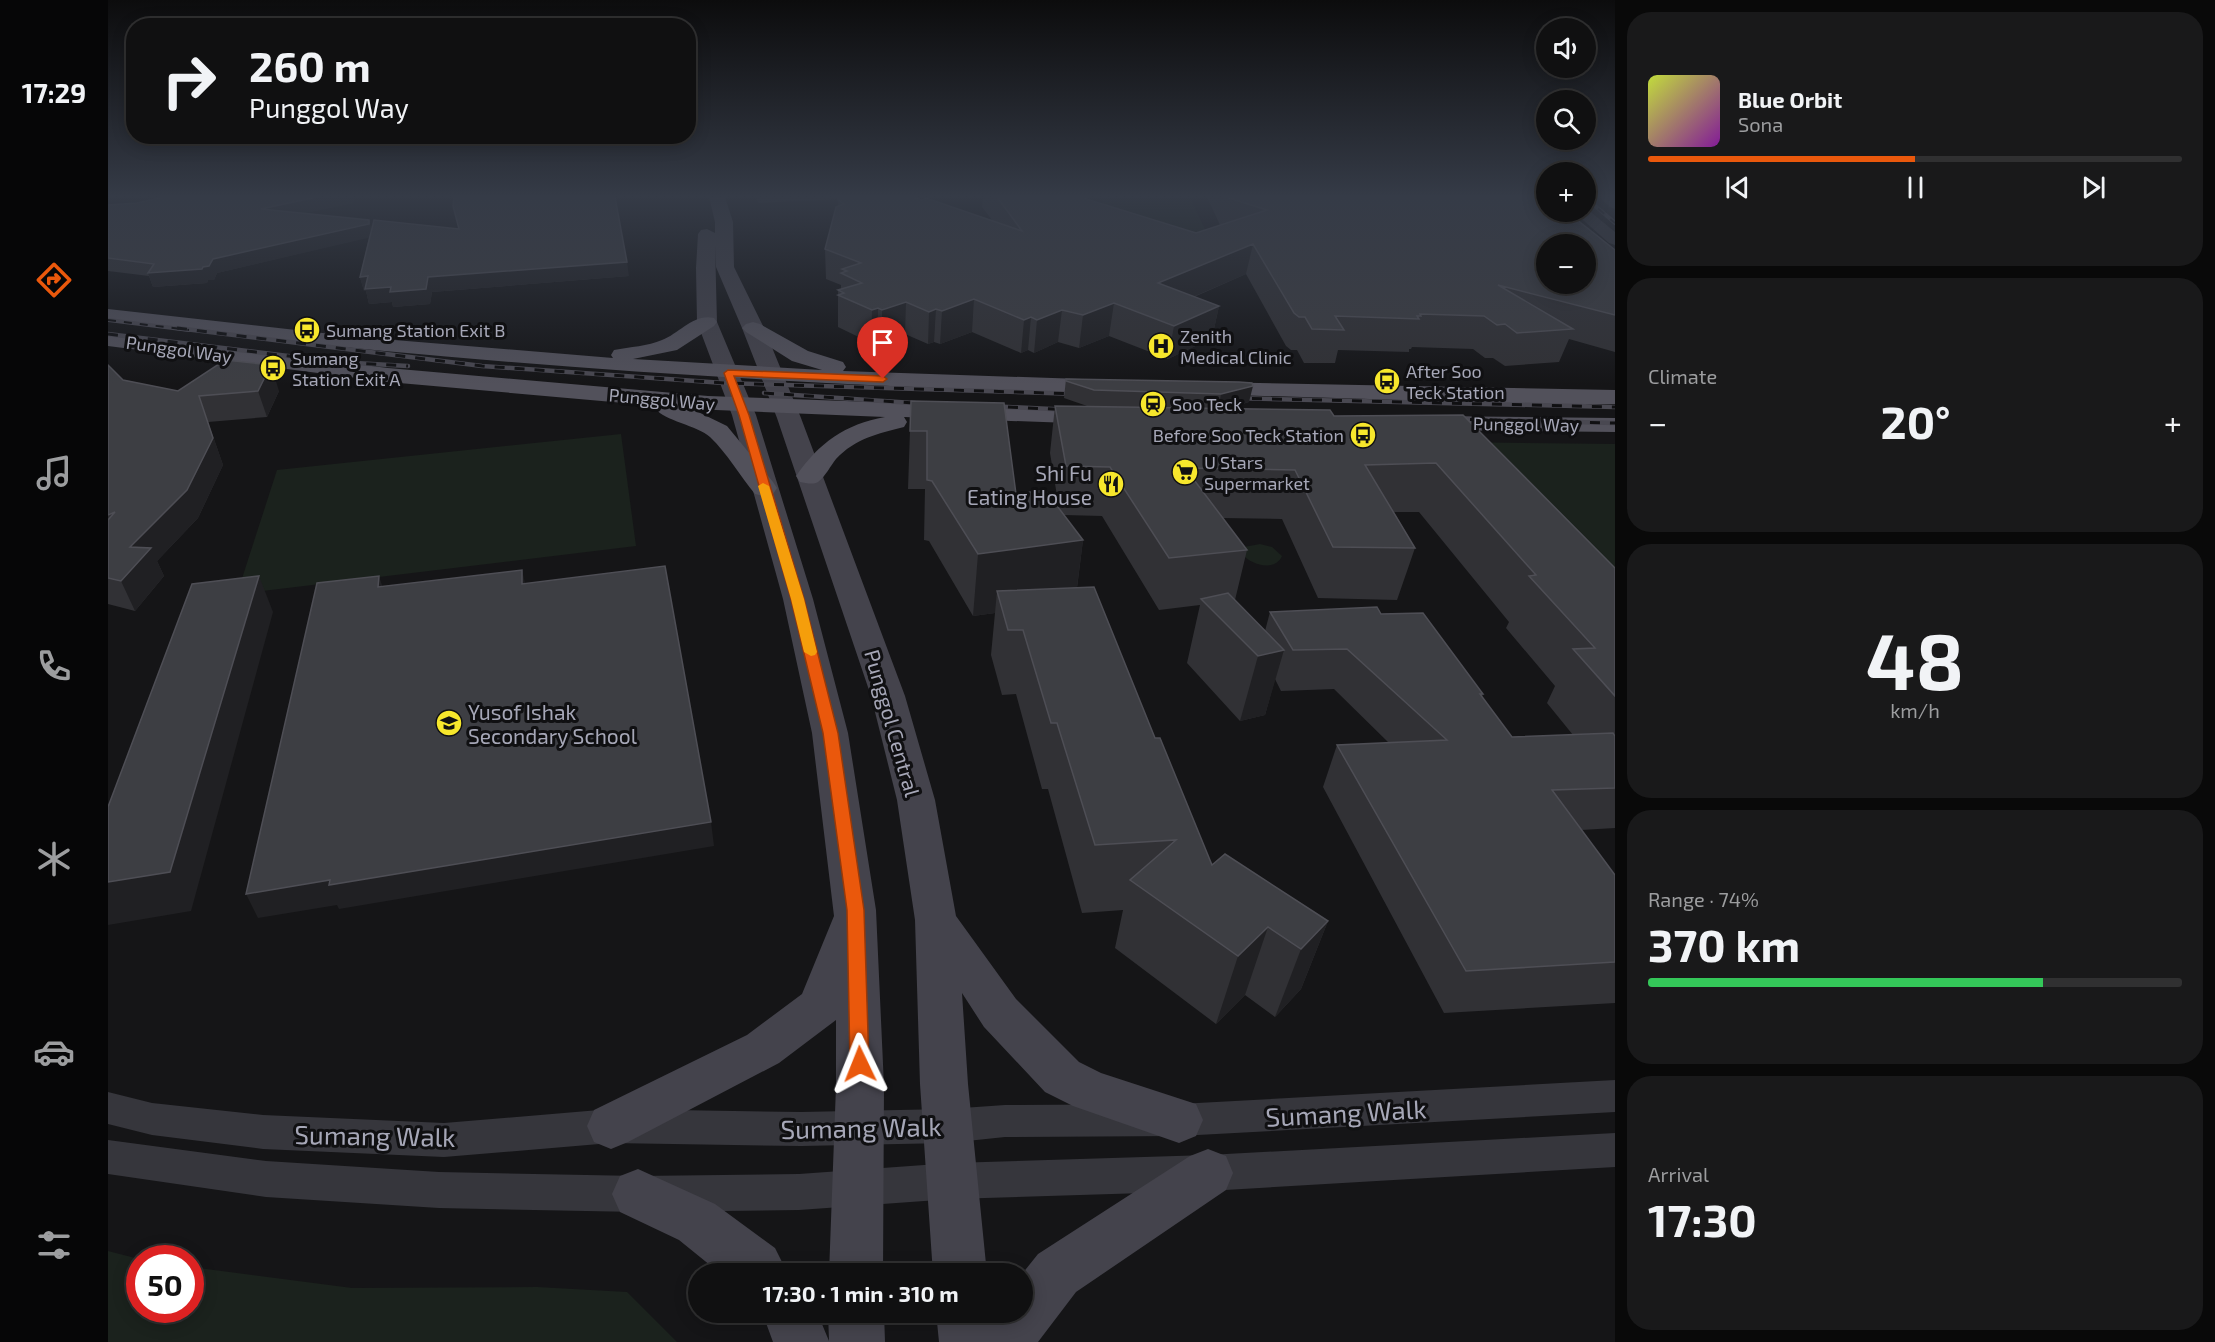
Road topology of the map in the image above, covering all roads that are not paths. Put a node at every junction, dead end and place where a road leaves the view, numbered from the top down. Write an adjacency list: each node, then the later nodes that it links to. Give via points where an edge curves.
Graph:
1 (705, 260): 4 (main road)
2 (725, 260): 5 (main road, Punggol Central)
3 (108, 315): 7 (main road, Punggol Way)
4 (708, 322): 7 (main road, via 669,345); 8 (main road)
5 (753, 328): 9 (main road, Punggol Central); 10 (main road, via 809,360)
6 (108, 340): 13 (main road, Punggol Way, via 388,375)
7 (564, 362): 8 (main road, Punggol Way)
8 (728, 373): 9 (main road, Punggol Way); 15 (main road)
9 (772, 375): 10 (main road, Punggol Way); 16 (main road, Punggol Central)
10 (883, 379): 11 (main road, Punggol Way)
11 (1130, 388)
12 (1190, 389): 14 (main road, Punggol Way)
13 (614, 395): 15 (main road, Punggol Way); 22 (main road, via 682,413 718,431)
14 (1615, 397)
15 (740, 404): 16 (main road, Punggol Way); 22 (main road)
16 (785, 407): 17 (main road, Punggol Way); 21 (main road, Punggol Central)
17 (953, 413): 18 (main road, Punggol Way); 21 (main road, via 872,425 851,433 833,446)
18 (1115, 417)
19 (1406, 423): 20 (main road, Punggol Way)
20 (1615, 424)
21 (809, 476): 24 (main road, Punggol Central, via 888,696 916,800)
22 (764, 488): 23 (main road, via 798,599 830,733)
23 (855, 910): 28 (main road, via 820,1006 763,1049); 30 (main road)
24 (936, 920): 27 (main road, via 1000,1013 1062,1077 1090,1091); 29 (main road, Punggol Central)
25 (1615, 1096): 27 (street, Sumang Walk)
26 (108, 1108): 28 (street, Sumang Walk, via 152,1119 264,1132 444,1140)
27 (1179, 1120): 29 (street, Sumang Walk, via 1005,1121)
28 (611, 1126): 30 (street, Sumang Walk)
29 (948, 1126): 30 (street, Sumang Walk); 34 (main road, Punggol Central)
30 (858, 1127): 35 (main road)
31 (1615, 1150): 33 (street, Sumang Walk)
32 (108, 1157): 36 (street, Sumang Walk, via 266,1179 439,1190)
33 (1208, 1173): 34 (street, Sumang Walk); 46 (main road, via 1057,1273 1014,1326)
34 (952, 1181): 35 (street, Sumang Walk); 39 (main road, Punggol Central)
35 (856, 1188): 36 (street, Sumang Walk); 38 (main road)
36 (638, 1194): 37 (main road, via 697,1222)
37 (750, 1263)
38 (855, 1263)
39 (959, 1263)
40 (793, 1323): 43 (main road)
41 (856, 1323): 44 (main road)
42 (965, 1323): 45 (main road)
43 (801, 1342)
44 (857, 1342)
45 (967, 1342)
46 (1009, 1342)

